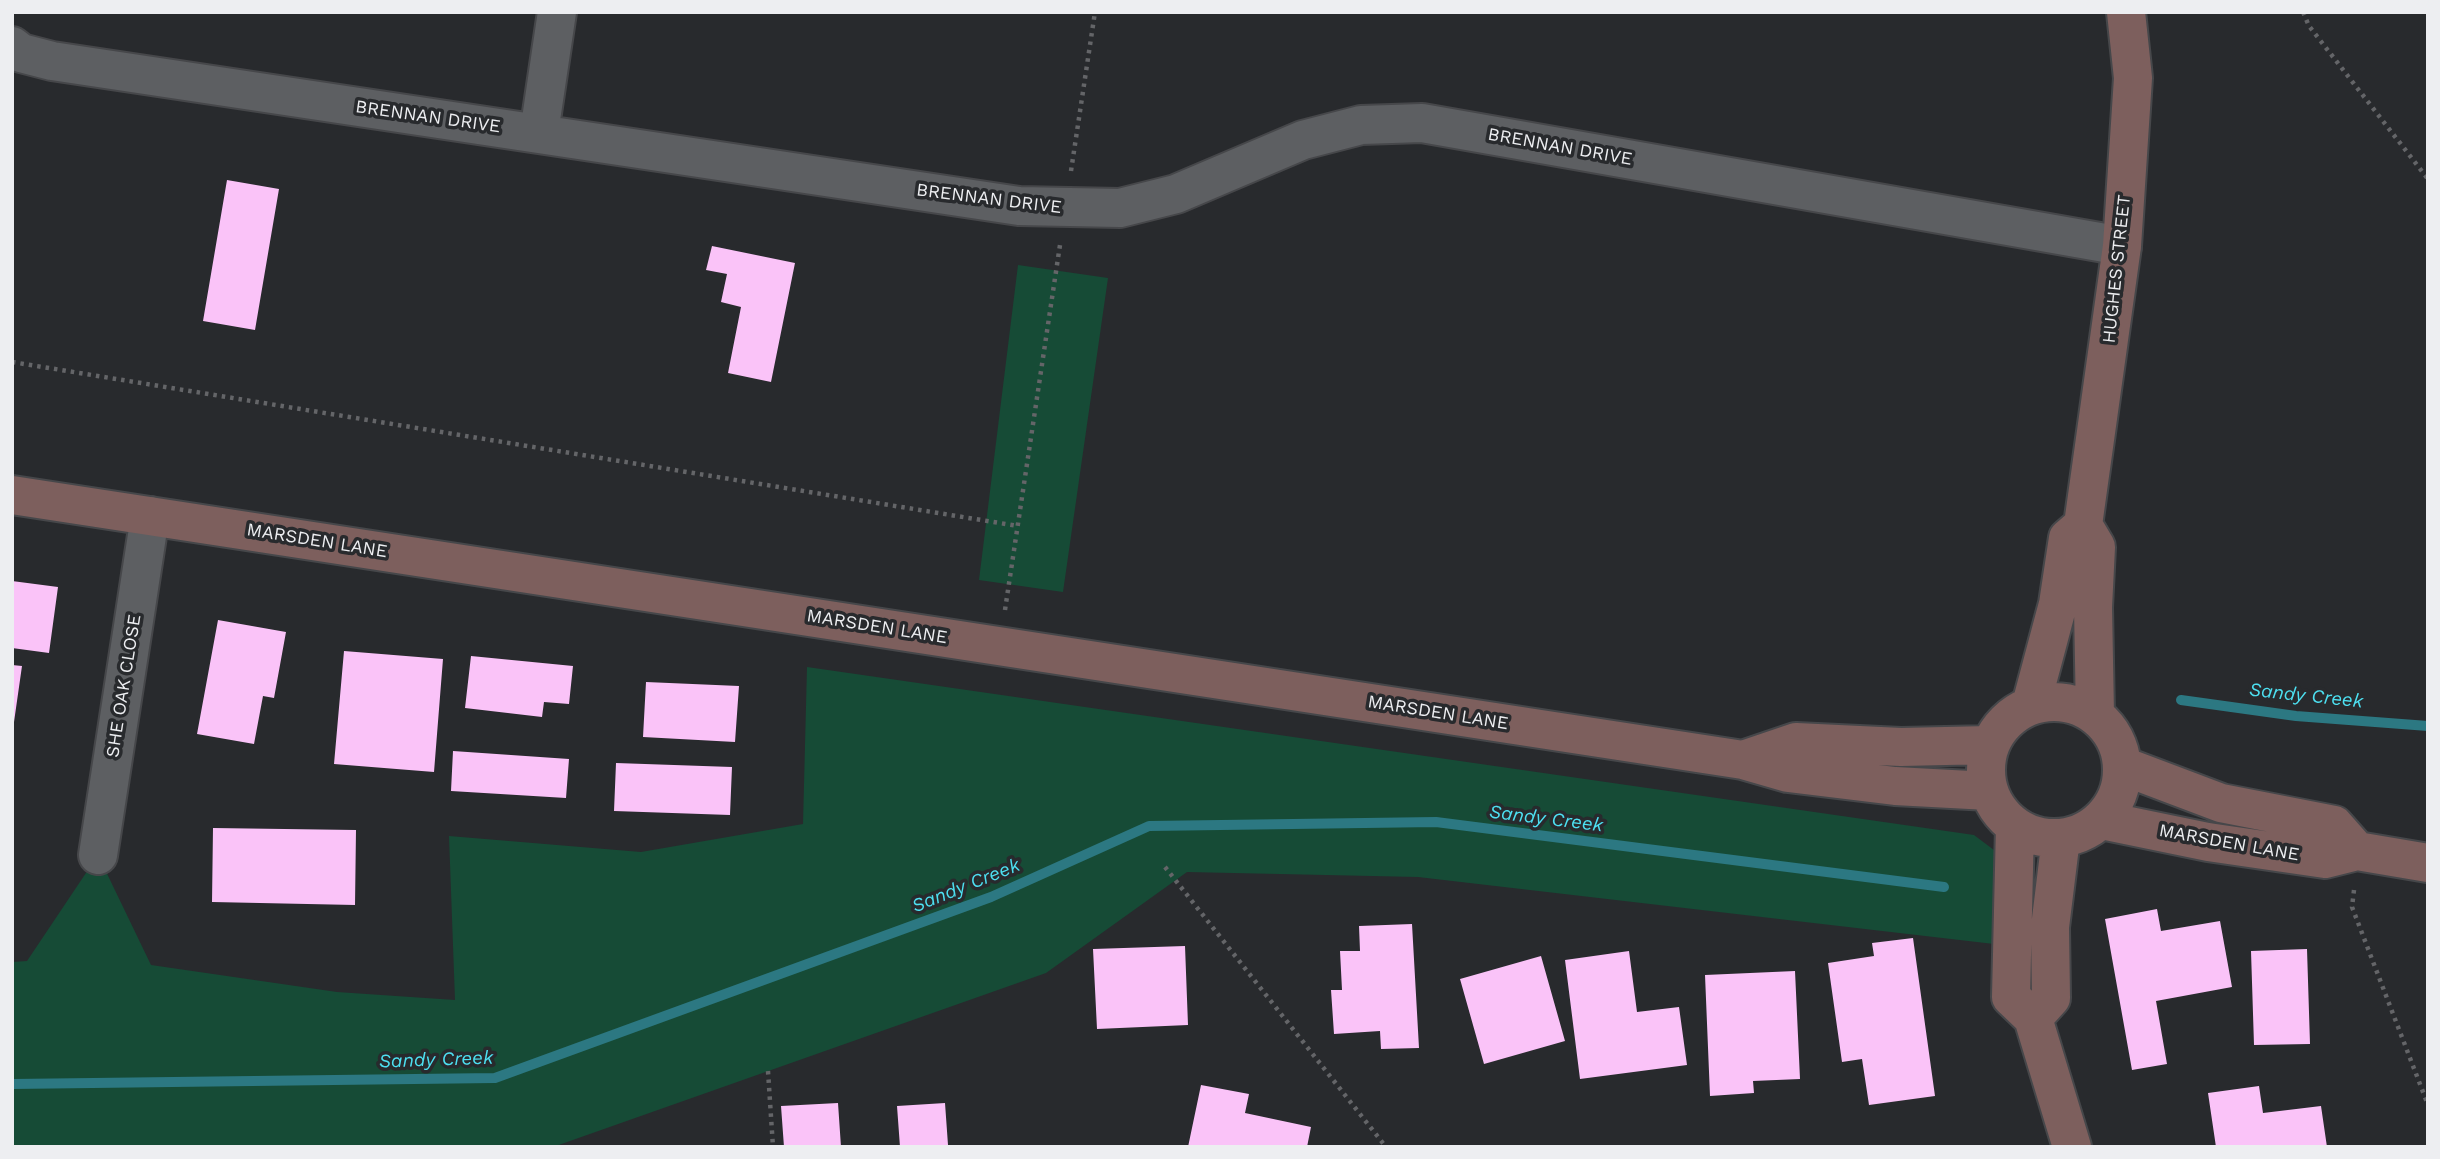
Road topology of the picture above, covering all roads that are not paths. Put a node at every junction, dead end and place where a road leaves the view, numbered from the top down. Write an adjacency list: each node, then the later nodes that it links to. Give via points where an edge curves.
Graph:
1 (557, 12): 4 (street)
2 (2126, 12): 5 (main road, HUGHES STREET, via 2133,78)
3 (12, 46): 4 (street, BRENNAN DRIVE, via 52,61)
4 (538, 133): 5 (street, BRENNAN DRIVE, via 1019,206 1120,208 1176,194 1303,140 1361,125 1422,123)
5 (2122, 246): 8 (main road, HUGHES STREET)
6 (12, 495): 7 (main road, MARSDEN LANE)
7 (149, 516): 12 (main road, MARSDEN LANE); 19 (street, SHE OAK CLOSE)
8 (2083, 524): 9 (main road, HUGHES STREET, via 2068,538 2058,604); 10 (main road, HUGHES STREET, via 2096,547)
9 (2031, 705): 10 (main road, via 2066,702); 11 (main road, via 2006,721)
10 (2095, 715): 13 (main road, via 2115,738)
11 (1990, 746): 12 (main road, MARSDEN LANE, via 1796,742); 14 (main road, via 1985,768)
12 (1742, 760): 14 (main road, MARSDEN LANE, via 1788,773)
13 (2123, 766): 15 (main road, via 2118,794); 18 (main road, MARSDEN LANE, via 2221,803 2334,825)
14 (1989, 791): 16 (main road, via 1998,810)
15 (2101, 820): 17 (main road, via 2083,832); 18 (main road, MARSDEN LANE, via 2325,859)
16 (2015, 827): 17 (main road, via 2036,836); 21 (main road, via 2011,996)
17 (2061, 838): 21 (main road, via 2050,928 2051,998)
18 (2357, 851): 20 (main road, MARSDEN LANE)
19 (99, 855)
20 (2428, 863)
21 (2033, 1018): 22 (main road)
22 (2063, 1145)

